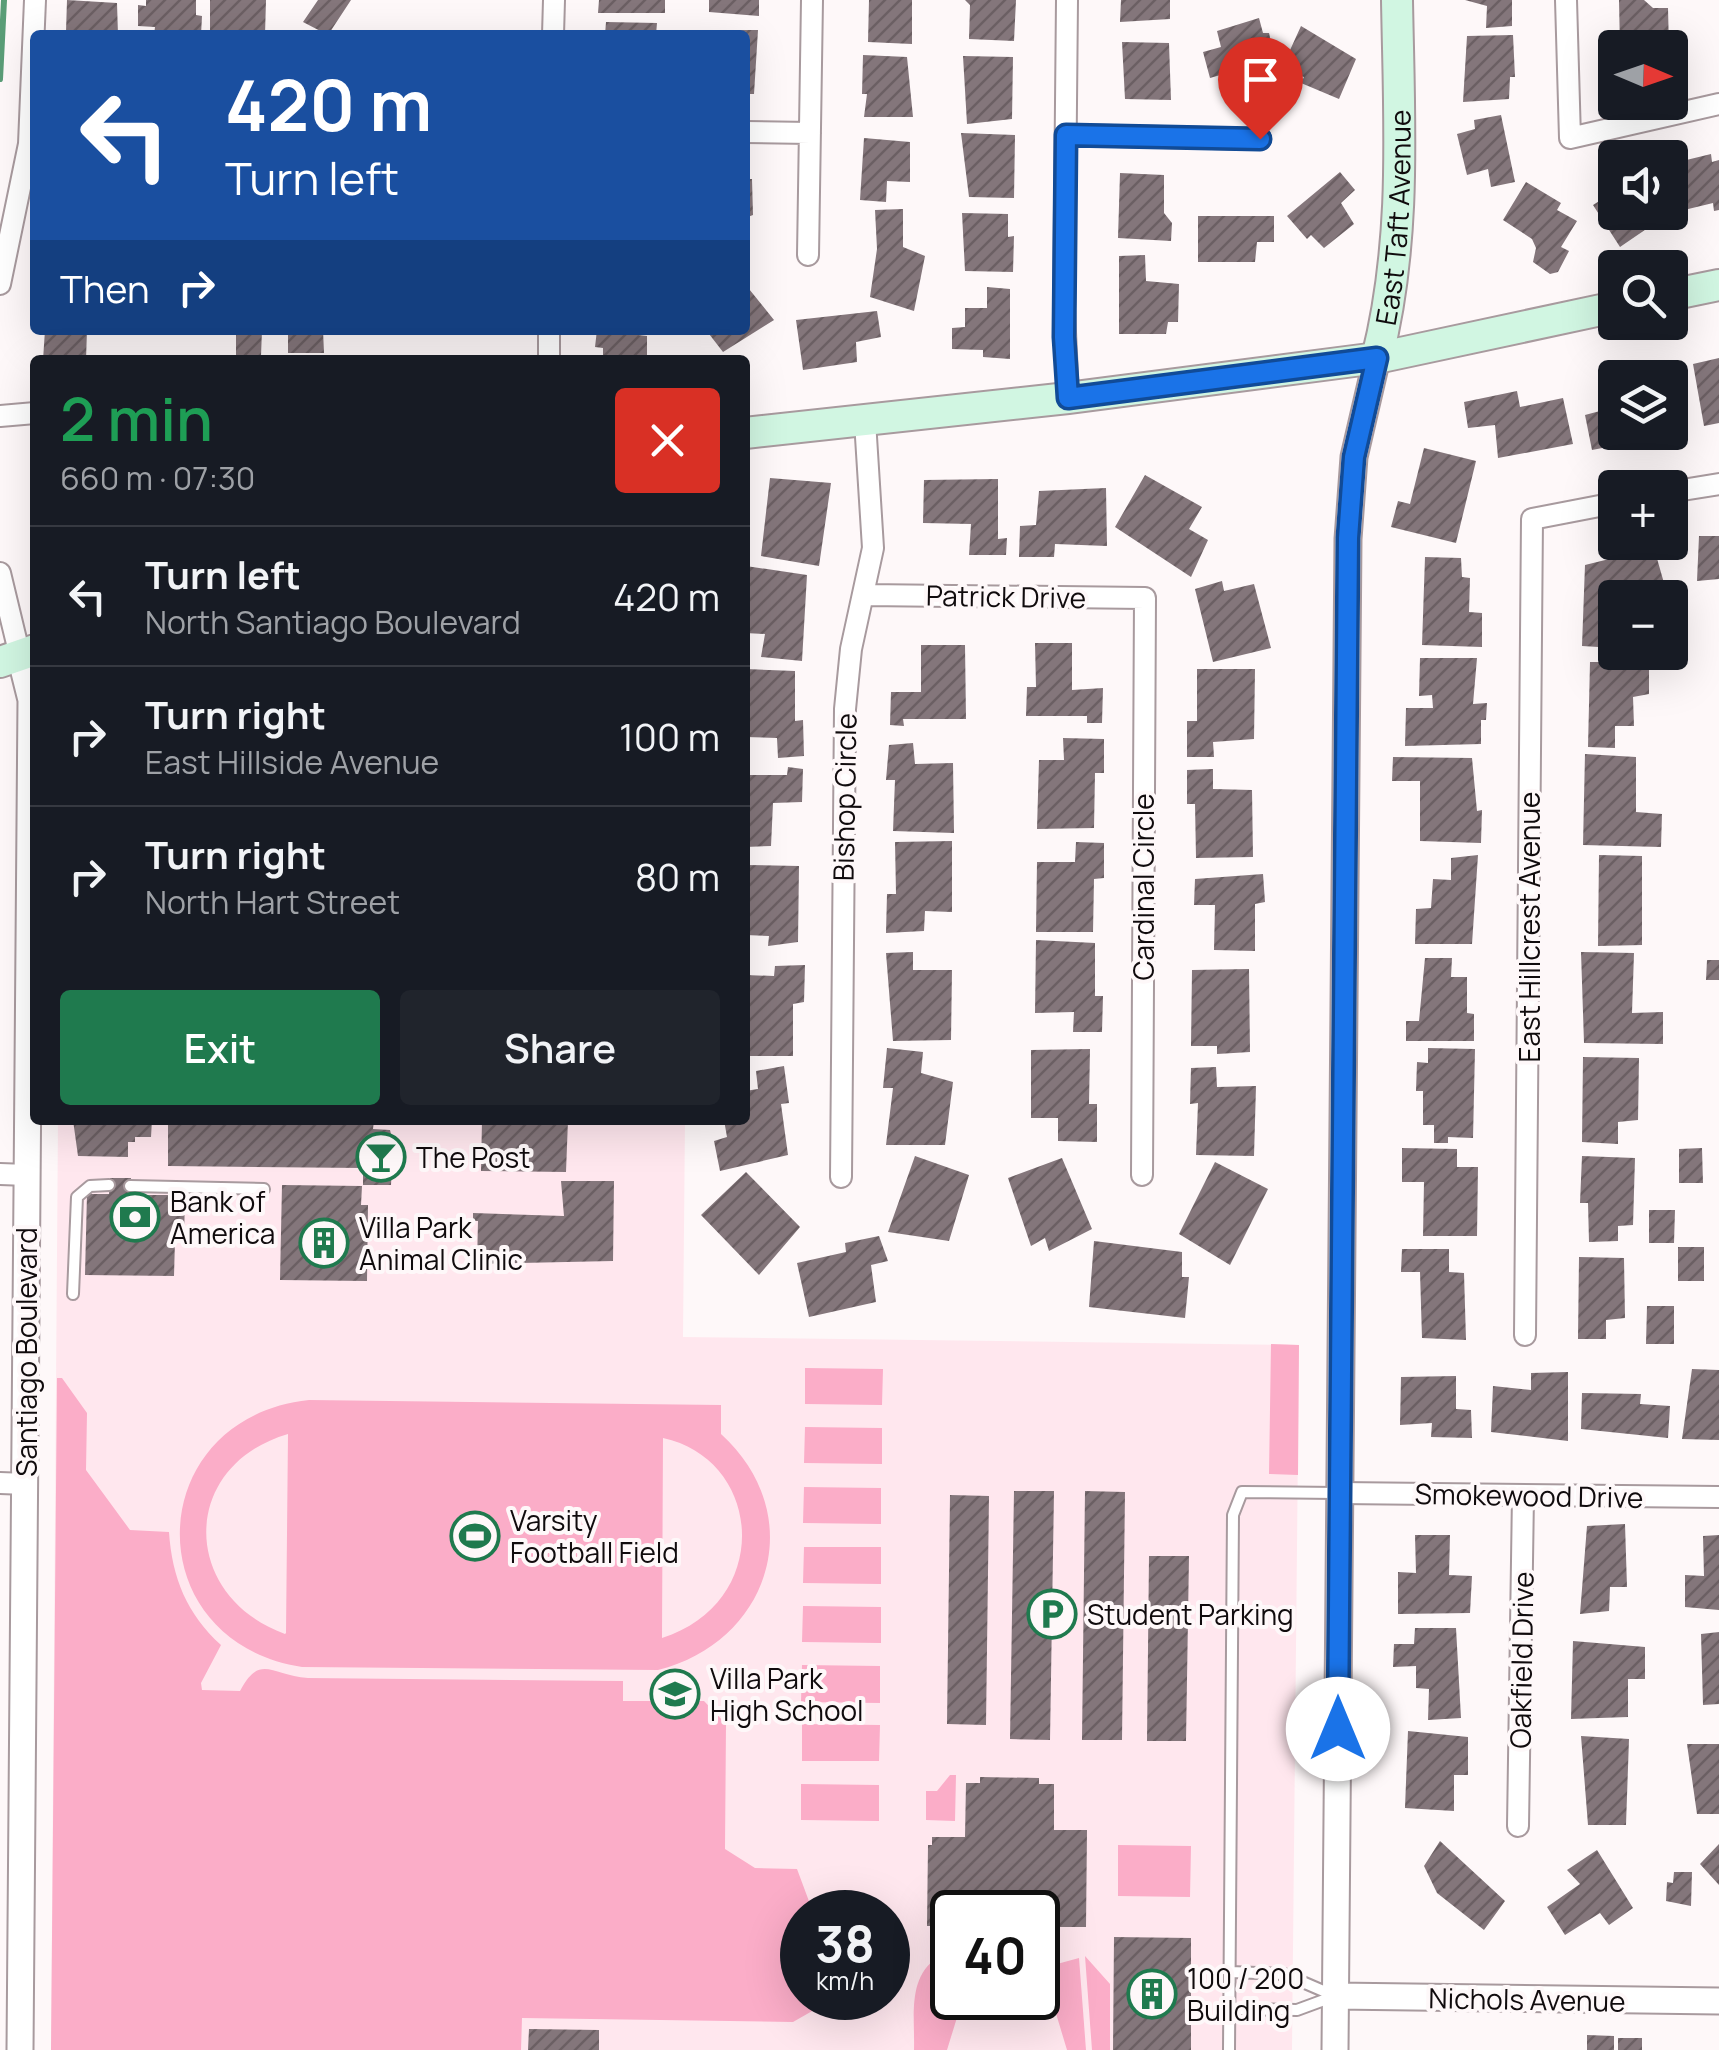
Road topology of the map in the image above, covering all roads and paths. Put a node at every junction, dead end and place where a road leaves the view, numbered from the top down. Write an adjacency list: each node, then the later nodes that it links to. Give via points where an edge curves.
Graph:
1 (35, 0): 7 (street)
2 (554, 0): 8 (street)
3 (812, 0): 12 (street)
4 (1067, 0): 13 (street)
5 (1397, 0): 20 (main road, East Taft Avenue, via 1400,218)
6 (1566, 0): 9 (street, via 1570,138)
7 (35, 30)
8 (553, 30)
9 (1719, 104)
10 (30, 130): 16 (street)
11 (750, 132): 12 (street)
12 (810, 133): 15 (street)
13 (1066, 135): 14 (street); 21 (street)
14 (1260, 139)
15 (808, 254)
16 (0, 284)
17 (1719, 285): 18 (main road)
18 (1688, 292)
19 (1598, 311): 20 (main road)
20 (1377, 358): 21 (main road); 45 (street, East Taft Avenue, via 1354,457 1348,538)
21 (1068, 398): 24 (main road)
22 (30, 413): 23 (street)
23 (0, 416)
24 (865, 421): 25 (main road); 30 (street, Bishop Circle, via 874,524)
25 (750, 432)
26 (1719, 484): 27 (street)
27 (1688, 489)
28 (1598, 506): 43 (street, East Hillcrest Avenue, via 1532,519)
29 (0, 572): 32 (street)
30 (866, 595): 31 (street, Patrick Drive); 38 (street, Bishop Circle, via 845,708)
31 (1145, 598): 37 (street, Cardinal Circle)
32 (18, 656): 33 (street, Santiago Boulevard)
33 (30, 700)
34 (30, 1105): 36 (street, Santiago Boulevard)
35 (0, 1174): 36 (street)
36 (27, 1175): 44 (street, Santiago Boulevard)
37 (1142, 1175)
38 (841, 1177)
39 (110, 1185): 42 (lane, via 90,1186 76,1197)
40 (130, 1186): 41 (lane)
41 (264, 1189)
42 (73, 1294)
43 (1526, 1335)
44 (13, 1484): 53 (street, Santiago Boulevard)
45 (1340, 1494): 46 (street, Smokewood Drive); 49 (lane, via 1242,1492 1232,1515); 50 (street, East Taft Avenue)
46 (1523, 1495): 47 (street, Smokewood Drive); 48 (street, Oakfield Drive)
47 (1719, 1497)
48 (1518, 1826)
49 (1230, 1972): 50 (lane, via 1284,1974); 52 (lane)
50 (1336, 1996): 51 (street, Nichols Avenue); 52 (lane, via 1296,2010); 55 (street, East Taft Avenue)
51 (1719, 2001)
52 (1229, 2009): 54 (lane)
53 (20, 2050)
54 (1229, 2050)
55 (1335, 2050)

